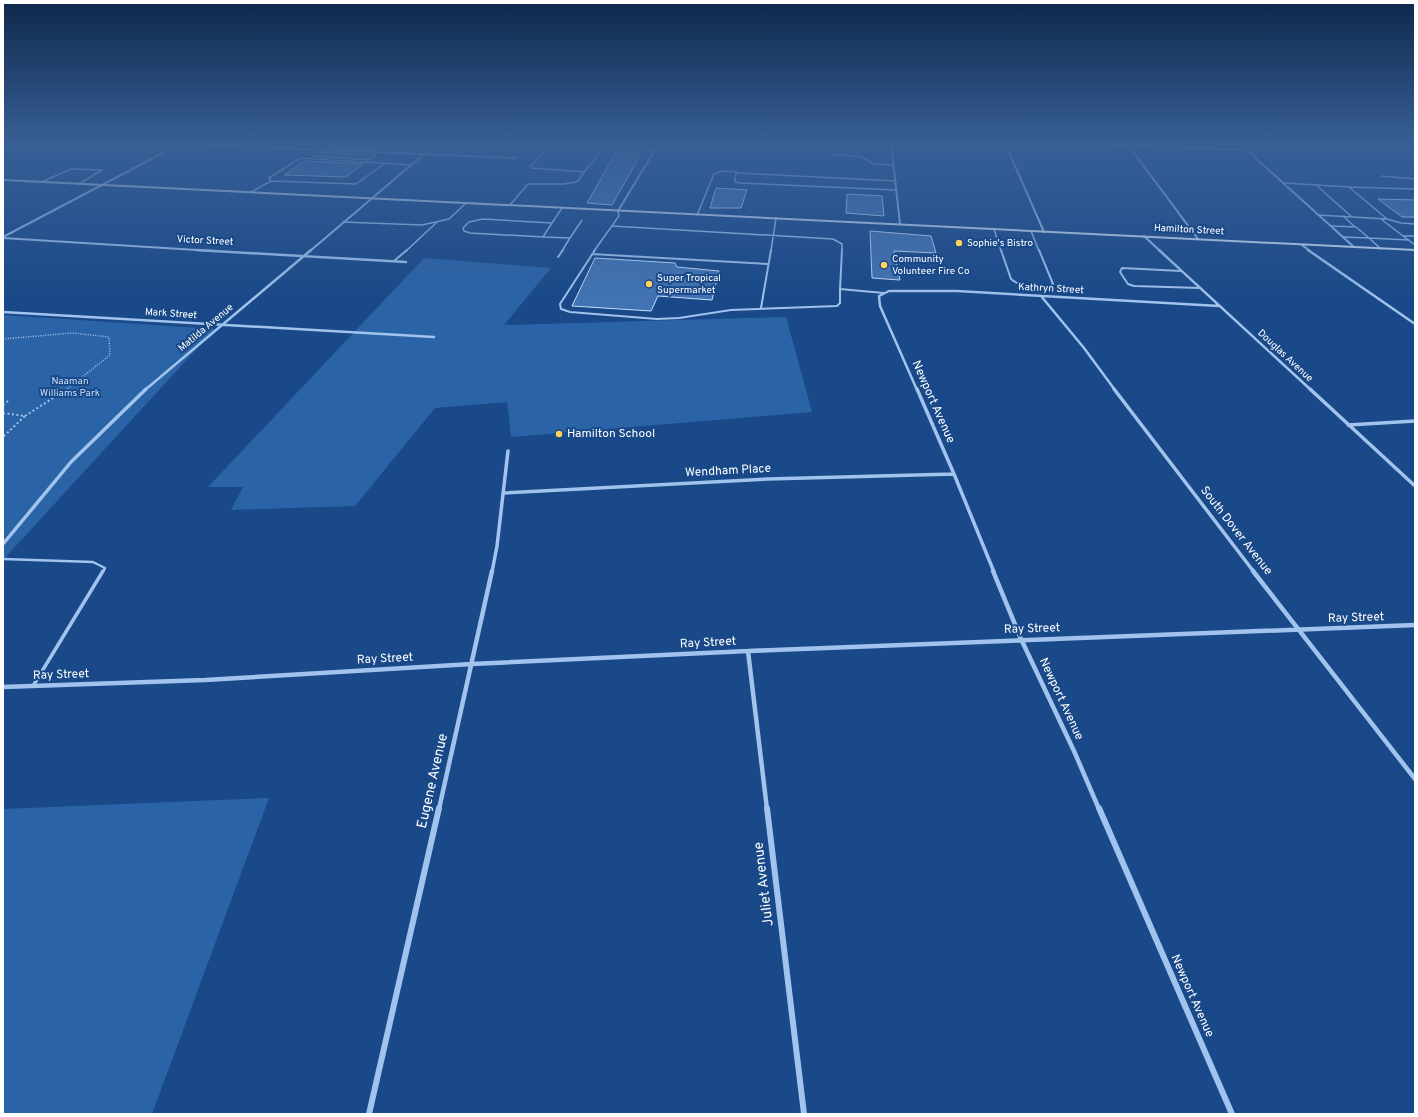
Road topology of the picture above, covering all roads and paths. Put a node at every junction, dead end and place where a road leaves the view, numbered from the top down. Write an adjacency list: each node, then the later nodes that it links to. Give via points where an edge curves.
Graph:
1 (82, 195): 41 (street)
2 (314, 195): 13 (street, Hamilton Street)
3 (375, 195): 13 (street, Matilda Avenue)
4 (518, 195): 15 (lane)
5 (628, 195): 17 (street)
6 (705, 195): 18 (lane)
7 (897, 195): 29 (street)
8 (1028, 195): 36 (street)
9 (1165, 195): 46 (street)
10 (1297, 195): 19 (street)
11 (1328, 195): 21 (lane)
12 (1359, 195): 24 (lane)
13 (371, 198): 14 (street, Hamilton Street); 26 (street, Matilda Avenue)
14 (466, 203): 15 (street, Hamilton Street); 27 (lane, via 449,219)
15 (510, 205): 16 (street, Hamilton Street)
16 (562, 208): 17 (street, Hamilton Street); 28 (lane)
17 (618, 211): 18 (street, Hamilton Street); 31 (lane, via 619,216)
18 (697, 215): 22 (street, Hamilton Street)
19 (1318, 215): 20 (lane); 32 (street)
20 (1343, 216): 21 (lane); 33 (lane)
21 (1353, 217): 23 (lane)
22 (776, 218): 29 (street, Hamilton Street); 37 (lane)
23 (1380, 218): 24 (lane); 39 (lane)
24 (1387, 219): 30 (lane)
25 (582, 220): 44 (lane)
26 (343, 222): 27 (lane, via 410,226); 54 (street, Matilda Avenue)
27 (437, 222): 56 (lane)
28 (552, 223): 42 (lane); 42 (lane, via 483,219 469,222 463,228 470,233)
29 (900, 224): 34 (street, Hamilton Street)
30 (1415, 224)
31 (612, 226): 37 (lane); 53 (lane)
32 (1331, 226): 33 (lane); 43 (street)
33 (1356, 228): 45 (lane)
34 (994, 229): 35 (street, Hamilton Street); 35 (lane, via 1011,279 1022,285 1050,286 1053,284)
35 (1031, 231): 36 (street, Hamilton Street)
36 (1044, 232): 38 (street, Hamilton Street)
37 (773, 236): 58 (lane); 61 (lane, via 839,241 842,244)
38 (1144, 236): 46 (street, Hamilton Street); 59 (street, Douglas Avenue)
39 (1403, 236): 40 (lane); 47 (lane)
40 (1415, 236)
41 (3, 237): 54 (street, Victor Street)
42 (543, 237): 44 (lane)
43 (1343, 237): 45 (lane); 50 (street)
44 (570, 238): 55 (lane)
45 (1369, 238): 47 (lane); 51 (lane)
46 (1198, 239): 48 (street, Hamilton Street)
47 (1408, 240): 49 (lane)
48 (1302, 244): 50 (street, Hamilton Street); 67 (street)
49 (1415, 246)
50 (1354, 247): 51 (street, Hamilton Street)
51 (1381, 248): 52 (street, Hamilton Street)
52 (1415, 250)
53 (592, 254): 58 (lane); 65 (lane, via 560,304 562,309 570,312 657,319)
54 (304, 255): 56 (street, Victor Street); 68 (street, Matilda Avenue)
55 (558, 257)
56 (394, 261): 57 (street, Victor Street)
57 (406, 262)
58 (768, 264): 65 (lane)
59 (1181, 271): 60 (street, Douglas Avenue); 60 (lane, via 1122,268 1120,272 1128,284 1134,286)
60 (1200, 288): 64 (street, Douglas Avenue)
61 (840, 289): 62 (lane); 65 (lane, via 840,303 837,306)
62 (884, 293): 63 (street, Kathryn Street, via 898,290); 79 (street, Newport Avenue, via 879,296 880,306)
63 (1041, 296): 64 (street, Kathryn Street); 85 (street, South Dover Avenue, via 1084,348)
64 (1218, 306): 76 (street, Douglas Avenue)
65 (761, 308)
66 (3, 312): 68 (street, Mark Street)
67 (1415, 324)
68 (221, 326): 69 (street, Mark Street); 82 (street, Matilda Avenue, via 110,422 71,462)
69 (434, 337)
70 (3, 339): 74 (path, via 72,333 109,337 110,355 75,384)
71 (8, 401): 72 (path)
72 (3, 405)
73 (3, 413): 74 (path)
74 (26, 416): 77 (path)
75 (1415, 421): 76 (street)
76 (1348, 424): 80 (street, Douglas Avenue)
77 (3, 437)
78 (508, 451): 81 (street, Eugene Avenue)
79 (954, 474): 81 (street, Wendham Place, via 768,478); 86 (street, Newport Avenue)
80 (1415, 486)
81 (503, 493): 88 (street, Eugene Avenue, via 497,546)
82 (3, 544)
83 (3, 559): 89 (lane, via 93,562 105,568)
84 (1415, 625): 85 (street, Ray Street)
85 (1300, 630): 86 (street, Ray Street); 91 (street, South Dover Avenue)
86 (1021, 640): 87 (street, Ray Street); 94 (street, Newport Avenue, via 1074,751)
87 (748, 651): 88 (street, Ray Street); 93 (street, Juliet Avenue)
88 (472, 664): 89 (street, Ray Street, via 205,680); 92 (street, Eugene Avenue)
89 (33, 686): 90 (street, Ray Street)
90 (3, 687)
91 (1415, 779)
92 (369, 1114)
93 (804, 1114)
94 (1232, 1114)

